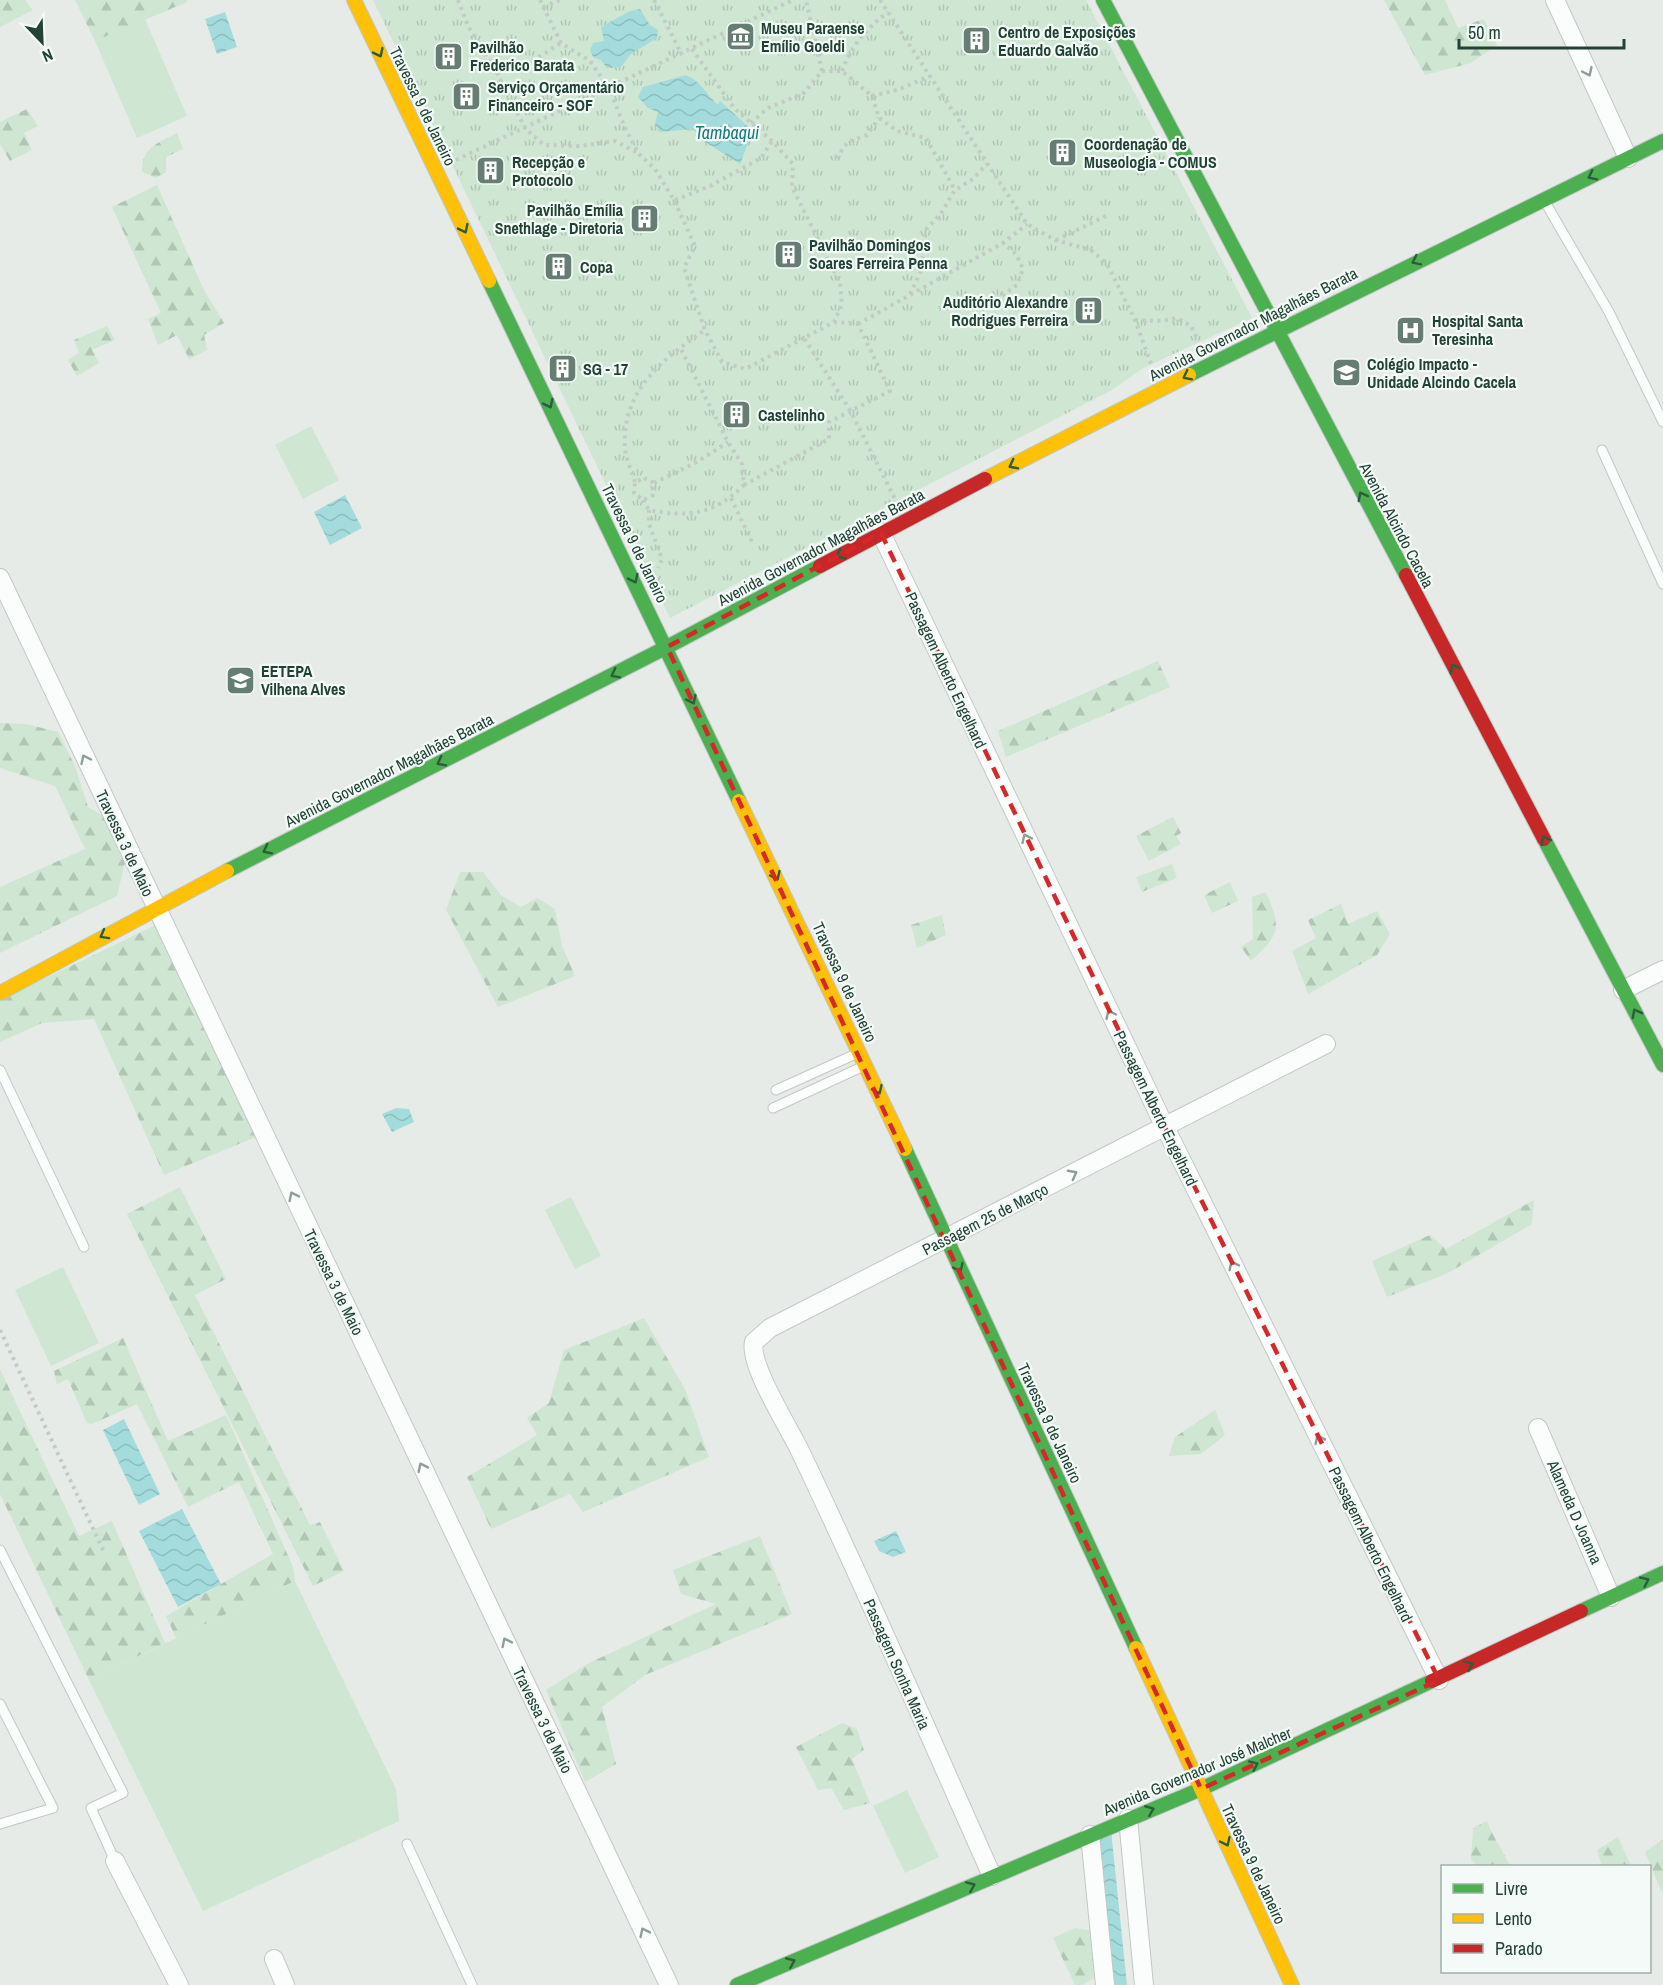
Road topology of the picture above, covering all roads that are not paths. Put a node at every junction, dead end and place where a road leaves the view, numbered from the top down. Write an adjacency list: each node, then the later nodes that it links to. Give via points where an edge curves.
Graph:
1 (354, 0): 13 (main road, Travessa 9 de Janeiro, one-way to 13)
2 (1103, 0): 7 (main road, Avenida Alcindo Cacela)
3 (1555, 0): 5 (street, one-way to 5)
4 (1663, 141): 5 (main road, Avenida Governador Magalhães Barata)
5 (1628, 158): 6 (main road, Avenida Governador Magalhães Barata, one-way to 6)
6 (1544, 200): 7 (main road, Avenida Governador Magalhães Barata, one-way to 7); 8 (lane, via 1609,312)
7 (1276, 330): 10 (main road, Avenida Governador Magalhães Barata, one-way to 10); 16 (main road, Avenida Alcindo Cacela, one-way to 7)
8 (1663, 422)
9 (1602, 450): 11 (lane)
10 (881, 533): 13 (main road, Avenida Governador Magalhães Barata, one-way to 13); 24 (street, Passagem Alberto Engelhard, one-way to 10)
11 (1663, 584)
12 (2, 588): 14 (street, Travessa 3 de Maio, one-way to 12)
13 (667, 647): 14 (main road, Avenida Governador Magalhães Barata, one-way to 14); 19 (main road, Travessa 9 de Janeiro, one-way to 19)
14 (155, 907): 17 (main road, Avenida Governador Magalhães Barata, one-way to 17); 45 (street, Travessa 3 de Maio, one-way to 14)
15 (1663, 970): 16 (street)
16 (1623, 990): 20 (main road, Avenida Alcindo Cacela, one-way to 16)
17 (0, 993)
18 (1326, 1044): 24 (street, Passagem 25 de Março)
19 (863, 1059): 22 (lane); 23 (lane); 25 (main road, Travessa 9 de Janeiro, one-way to 25)
20 (1663, 1065)
21 (0, 1070): 26 (lane)
22 (776, 1090)
23 (773, 1108)
24 (1164, 1125): 25 (street, Passagem 25 de Março, one-way to 24); 32 (street, Passagem Alberto Engelhard, one-way to 24)
25 (946, 1239): 28 (street, Passagem 25 de Março, via 757,1336 753,1353 760,1373); 34 (main road, Travessa 9 de Janeiro, one-way to 34)
26 (84, 1247)
27 (1538, 1428): 31 (street, Alameda D Joanna)
28 (801, 1452): 40 (street, Passagem Sonha Maria)
29 (0, 1550): 39 (lane, via 123,1793 91,1808)
30 (1663, 1573): 31 (main road, Avenida Governador José Malcher, one-way to 30)
31 (1611, 1597): 32 (main road, Avenida Governador José Malcher, one-way to 31)
32 (1439, 1680): 34 (main road, Avenida Governador José Malcher, one-way to 32)
33 (0, 1704): 36 (lane, via 53,1808)
34 (1201, 1789): 35 (main road, Avenida Governador José Malcher, one-way to 34); 49 (main road, Travessa 9 de Janeiro, one-way to 49)
35 (1128, 1819): 37 (main road, Avenida Governador José Malcher); 48 (street)
36 (0, 1824)
37 (1090, 1835): 40 (main road, Avenida Governador José Malcher); 47 (street)
38 (406, 1844): 44 (lane)
39 (116, 1861): 42 (street)
40 (992, 1876): 46 (main road, Avenida Governador José Malcher, one-way to 40)
41 (274, 1959): 43 (street)
42 (178, 1985)
43 (285, 1985)
44 (472, 1985)
45 (669, 1985)
46 (737, 1985)
47 (1105, 1985)
48 (1144, 1985)
49 (1292, 1985)

